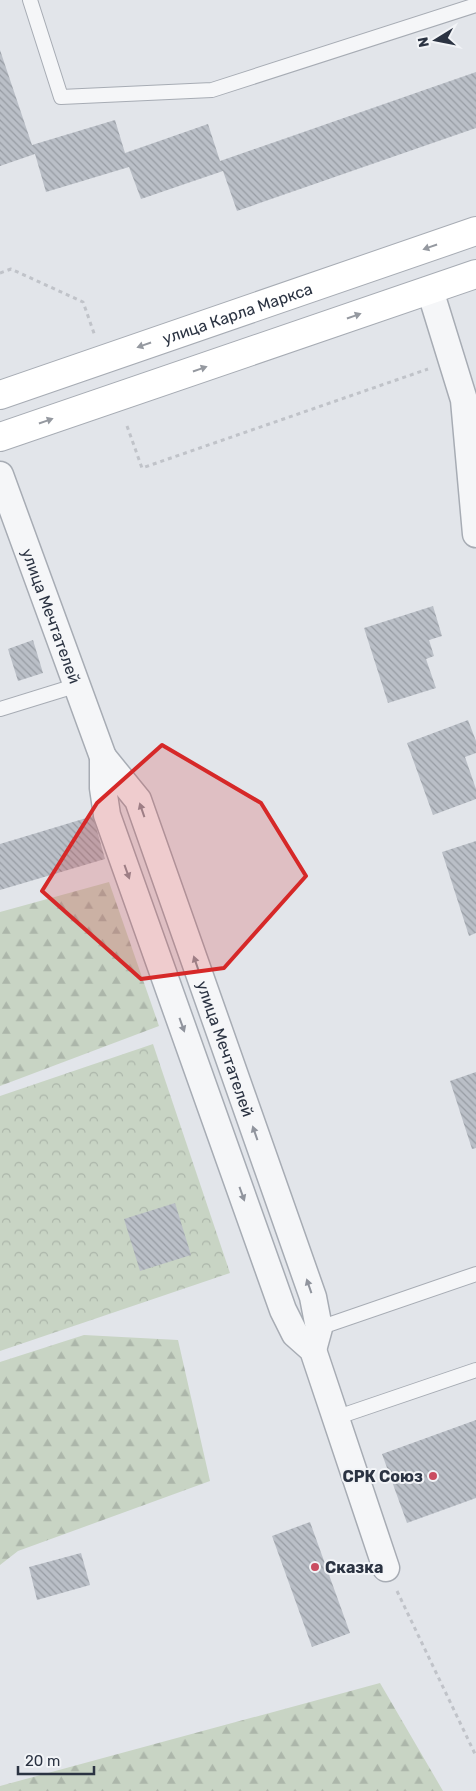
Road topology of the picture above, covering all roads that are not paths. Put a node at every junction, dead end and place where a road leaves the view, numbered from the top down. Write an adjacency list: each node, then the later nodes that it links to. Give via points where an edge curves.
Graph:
1 (30, 0): 2 (lane, via 61,97 212,90)
2 (476, 5)
3 (476, 231): 6 (main road, улица Карла Маркса, one-way to 6)
4 (476, 274): 5 (main road)
5 (430, 290): 7 (main road, one-way to 5); 8 (street, via 464,400)
6 (0, 395)
7 (0, 437)
8 (473, 465): 10 (street)
9 (0, 475): 11 (street, улица Мечтателей)
10 (476, 534)
11 (78, 685): 12 (lane); 13 (street, улица Мечтателей)
12 (0, 709)
13 (104, 757): 15 (street, улица Мечтателей, one-way to 13, via 313,1296 138,800); 15 (street, улица Мечтателей, one-way to 15, via 103,788 111,824 283,1310 296,1334)
14 (476, 1274): 15 (lane)
15 (316, 1339): 17 (street, улица Мечтателей)
16 (476, 1370): 17 (lane)
17 (335, 1418): 18 (street, улица Мечтателей)
18 (386, 1568)

